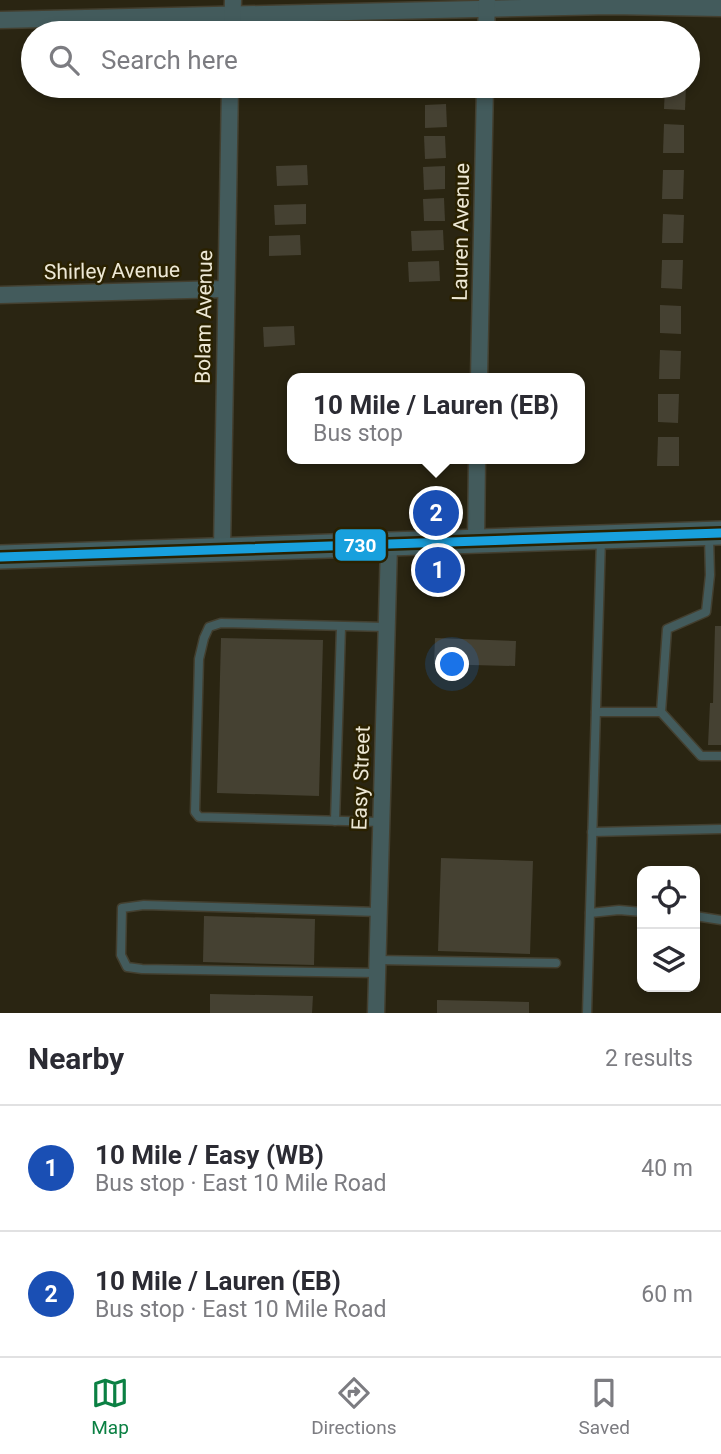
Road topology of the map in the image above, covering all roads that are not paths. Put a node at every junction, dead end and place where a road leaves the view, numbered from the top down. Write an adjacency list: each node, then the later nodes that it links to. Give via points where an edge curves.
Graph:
1 (487, 5): 2 (street); 3 (street)
2 (232, 7): 4 (street)
3 (721, 8)
4 (0, 20)
5 (230, 98): 7 (street, Bolam Avenue)
6 (485, 98): 9 (street, Lauren Avenue)
7 (225, 289): 8 (street, Shirley Avenue); 15 (street, Bolam Avenue)
8 (0, 295)
9 (479, 373)
10 (477, 464): 13 (street)
11 (715, 534): 12 (main road); 20 (lane, via 706,612 667,629)
12 (601, 538): 13 (main road); 19 (lane)
13 (476, 541): 14 (main road)
14 (388, 545): 15 (main road); 18 (street, Easy Street)
15 (222, 550): 16 (main road)
16 (0, 557)
17 (341, 627): 18 (lane); 22 (lane); 22 (lane, via 221,623 209,627 199,659 195,812 199,817)
18 (386, 627): 23 (street, Easy Street)
19 (596, 712): 20 (lane); 25 (lane)
20 (661, 712): 21 (lane, via 701,757)
21 (721, 757)
22 (335, 821): 23 (lane)
23 (381, 822): 26 (street, Easy Street)
24 (721, 829): 25 (lane)
25 (593, 832): 28 (lane)
26 (379, 912): 32 (street, Easy Street); 32 (lane, via 122,908 121,955 127,967)
27 (637, 912): 28 (lane)
28 (590, 913): 34 (lane)
29 (700, 917): 30 (lane)
30 (721, 919)
31 (555, 963): 32 (lane)
32 (377, 967): 33 (street, Easy Street)
33 (376, 1013)
34 (587, 1013)

